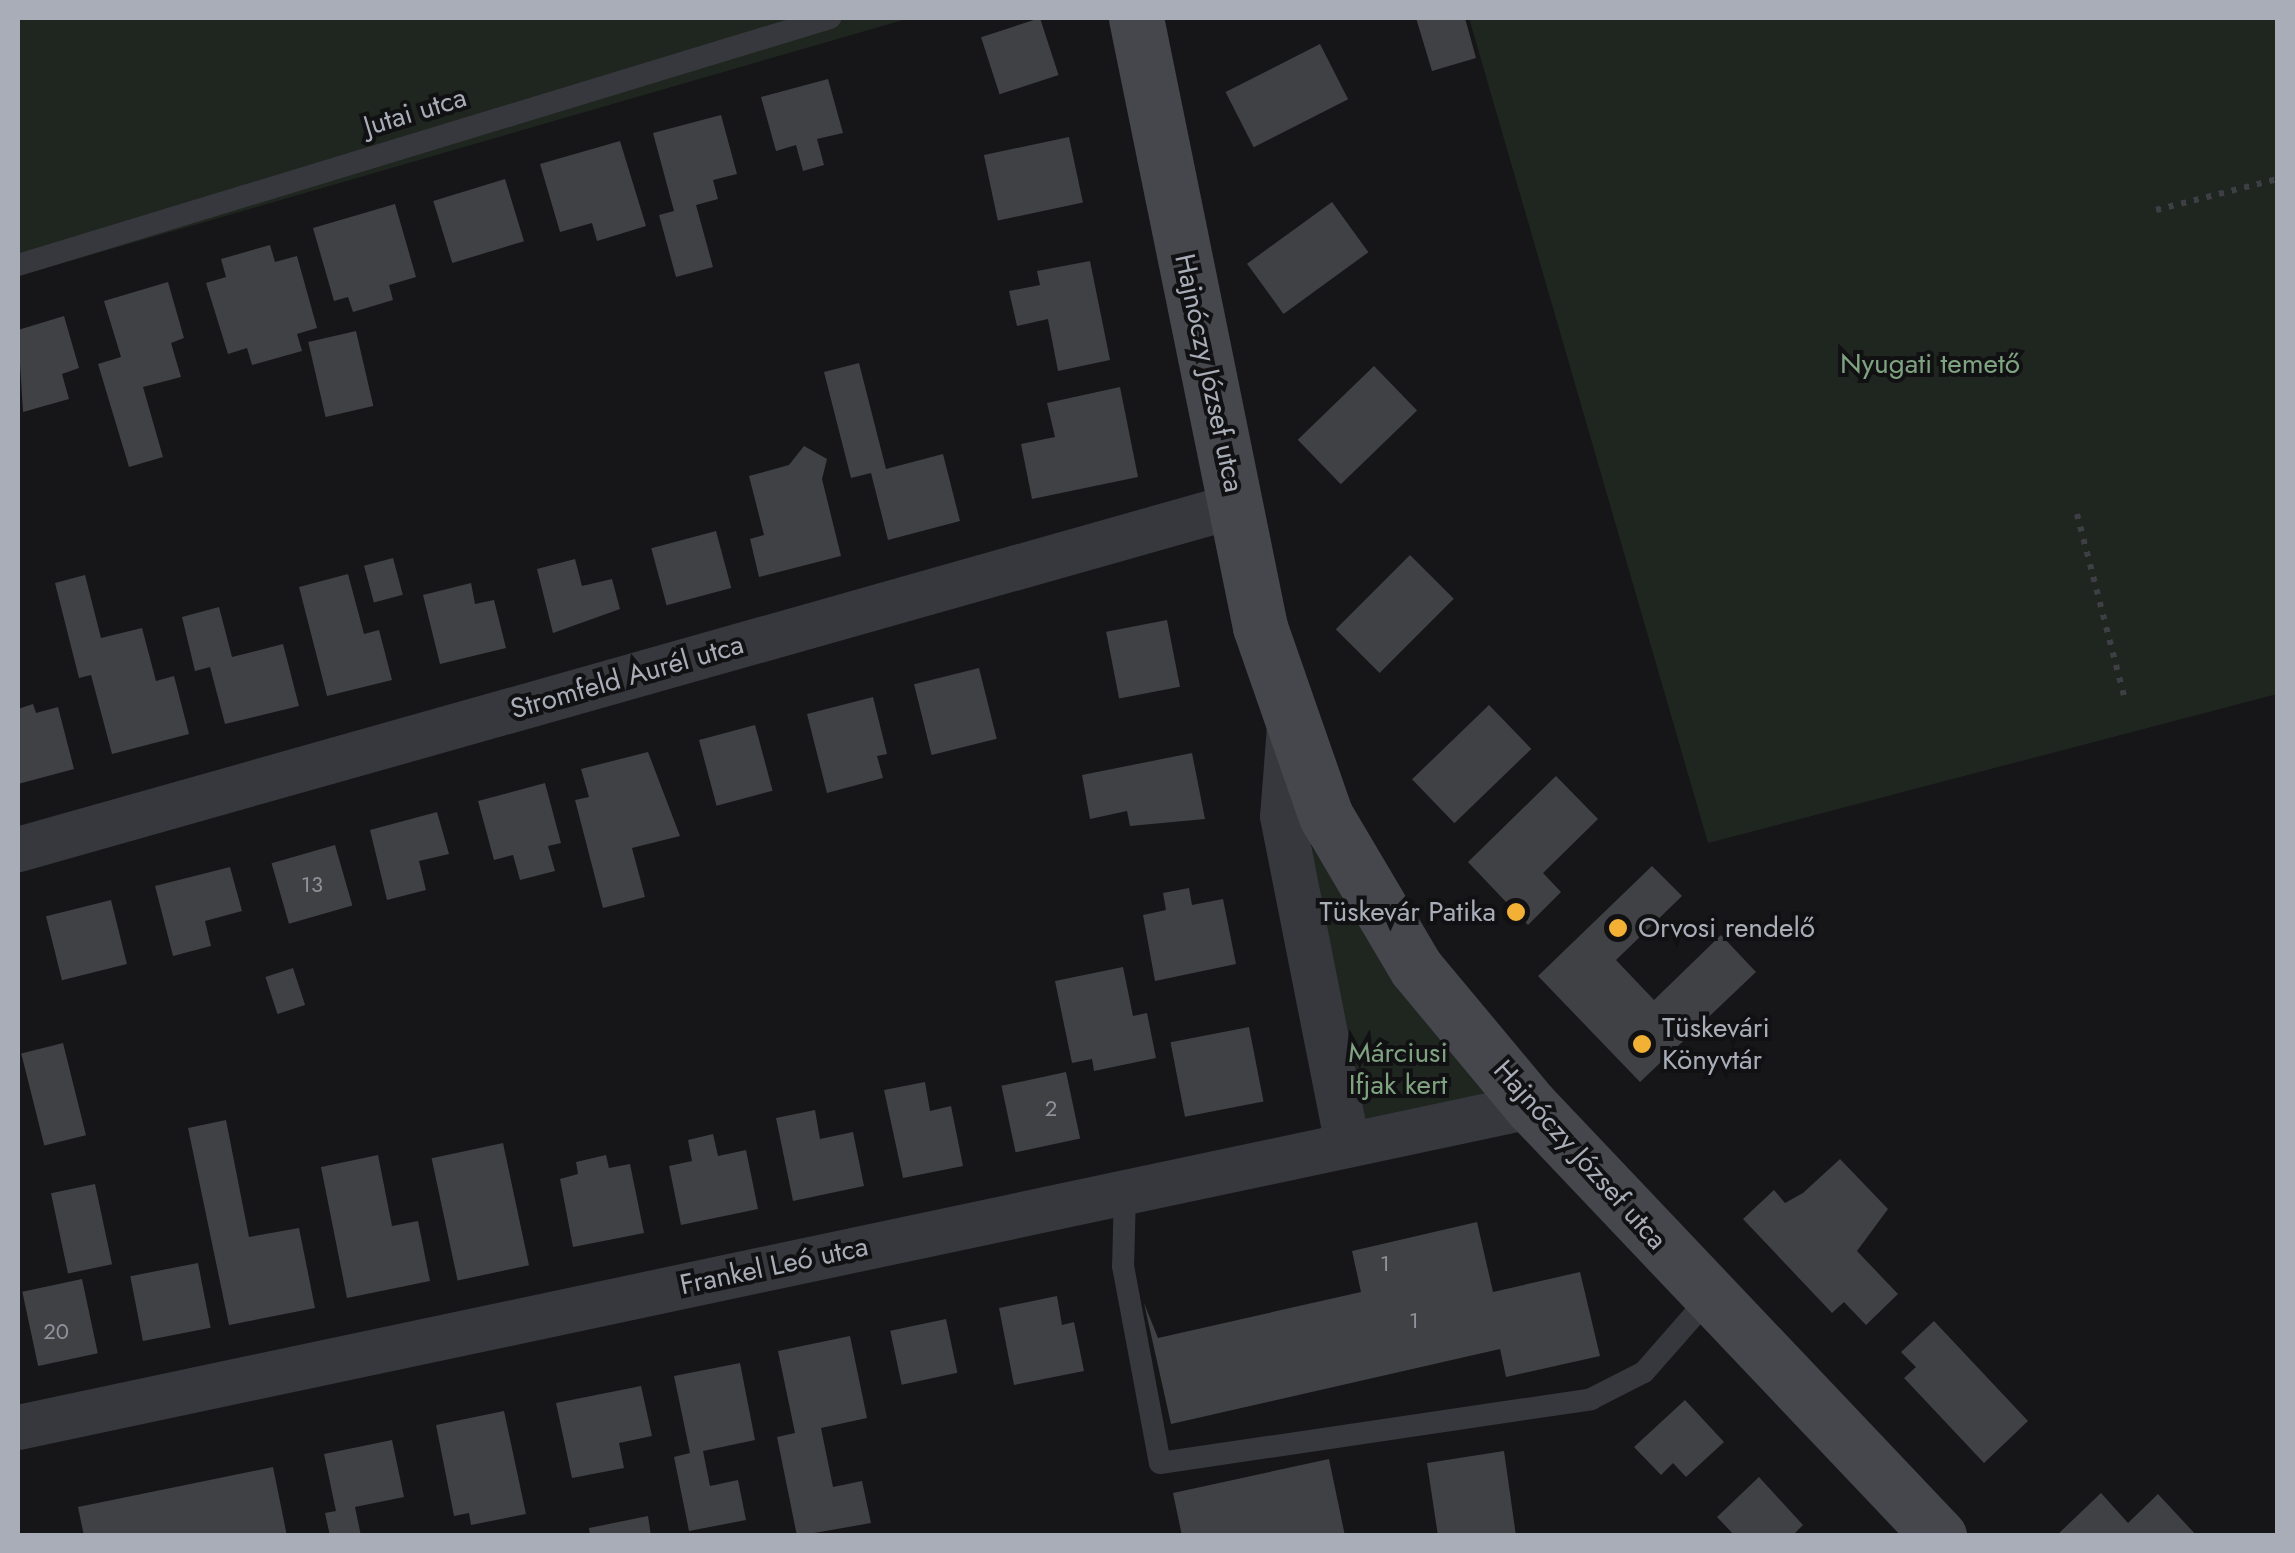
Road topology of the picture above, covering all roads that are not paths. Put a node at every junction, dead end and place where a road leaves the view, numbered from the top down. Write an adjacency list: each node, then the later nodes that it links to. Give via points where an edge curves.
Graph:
1 (830, 18): 3 (lane, Jutai utca)
2 (1136, 18): 4 (main road, Hajnóczy József utca)
3 (18, 265)
4 (1236, 505): 5 (main road, Hajnóczy József utca); 6 (street, Stromfeld Aurél utca)
5 (1290, 726): 7 (main road, Hajnóczy József utca, via 1367,894); 8 (street, Hajnóczy József utca, via 1282,816)
6 (18, 849)
7 (1531, 1106): 8 (street, Frankel Leó utca); 10 (main road, Hajnóczy József utca)
8 (1346, 1145): 9 (street, Frankel Leó utca)
9 (1125, 1192): 10 (lane, via 1123,1266 1160,1462 1591,1399 1644,1372); 11 (street, Frankel Leó utca)
10 (1710, 1297): 12 (main road, Hajnóczy József utca)
11 (18, 1427)
12 (1939, 1536)

